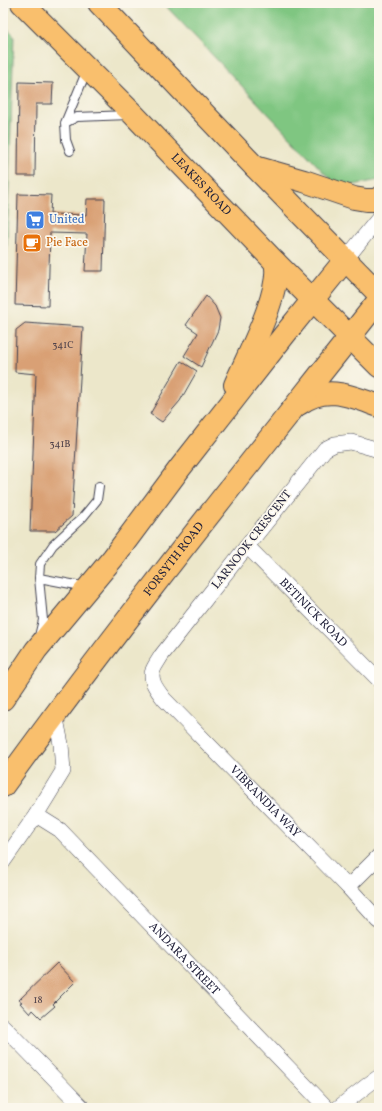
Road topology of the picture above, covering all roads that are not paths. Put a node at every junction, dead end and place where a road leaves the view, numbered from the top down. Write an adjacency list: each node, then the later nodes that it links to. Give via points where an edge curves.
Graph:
1 (22, 3): 3 (highway, LEAKES ROAD)
2 (98, 3): 7 (highway)
3 (88, 69): 4 (highway, LEAKES ROAD); 5 (lane)
4 (134, 115): 5 (lane, via 77,118); 11 (highway, LEAKES ROAD)
5 (65, 123): 6 (lane, via 66,140)
6 (70, 151)
7 (254, 166): 8 (highway, via 354,198); 10 (highway)
8 (379, 198)
9 (379, 218): 10 (street)
10 (346, 260): 12 (highway); 14 (highway)
11 (275, 262): 14 (highway, LEAKES ROAD); 19 (highway, via 276,280 269,306)
12 (379, 294)
13 (379, 300): 15 (highway, FORSYTH ROAD)
14 (312, 301): 15 (highway, LEAKES ROAD); 19 (highway)
15 (350, 337): 16 (highway, LEAKES ROAD); 18 (highway, FORSYTH ROAD)
16 (379, 366)
17 (379, 406): 18 (highway, via 350,396 325,393 306,399)
18 (293, 409): 29 (highway, FORSYTH ROAD)
19 (220, 417): 24 (highway)
20 (379, 450): 22 (street, LARNOOK CRESCENT, via 351,442 334,444 325,449)
21 (99, 486): 23 (lane, via 97,500 83,517 52,545 40,564)
22 (247, 546): 26 (street, LARNOOK CRESCENT, via 161,656 153,670); 27 (street, BETINICK ROAD)
23 (39, 578): 24 (lane); 25 (lane, via 43,620)
24 (89, 587): 25 (highway)
25 (36, 650): 28 (highway)
26 (152, 680): 34 (street, VIBRANDIA WAY, via 164,699)
27 (379, 680)
28 (3, 699)
29 (55, 714): 30 (highway, FORSYTH ROAD); 31 (street, via 63,771)
30 (3, 786)
31 (36, 815): 33 (street); 39 (street, ANDARA STREET, via 60,830)
32 (379, 856): 34 (street)
33 (3, 862)
34 (348, 887): 35 (street, VIBRANDIA WAY)
35 (379, 921)
36 (3, 1026): 38 (street)
37 (379, 1077): 40 (street)
38 (83, 1108)
39 (326, 1108)
40 (338, 1108)

